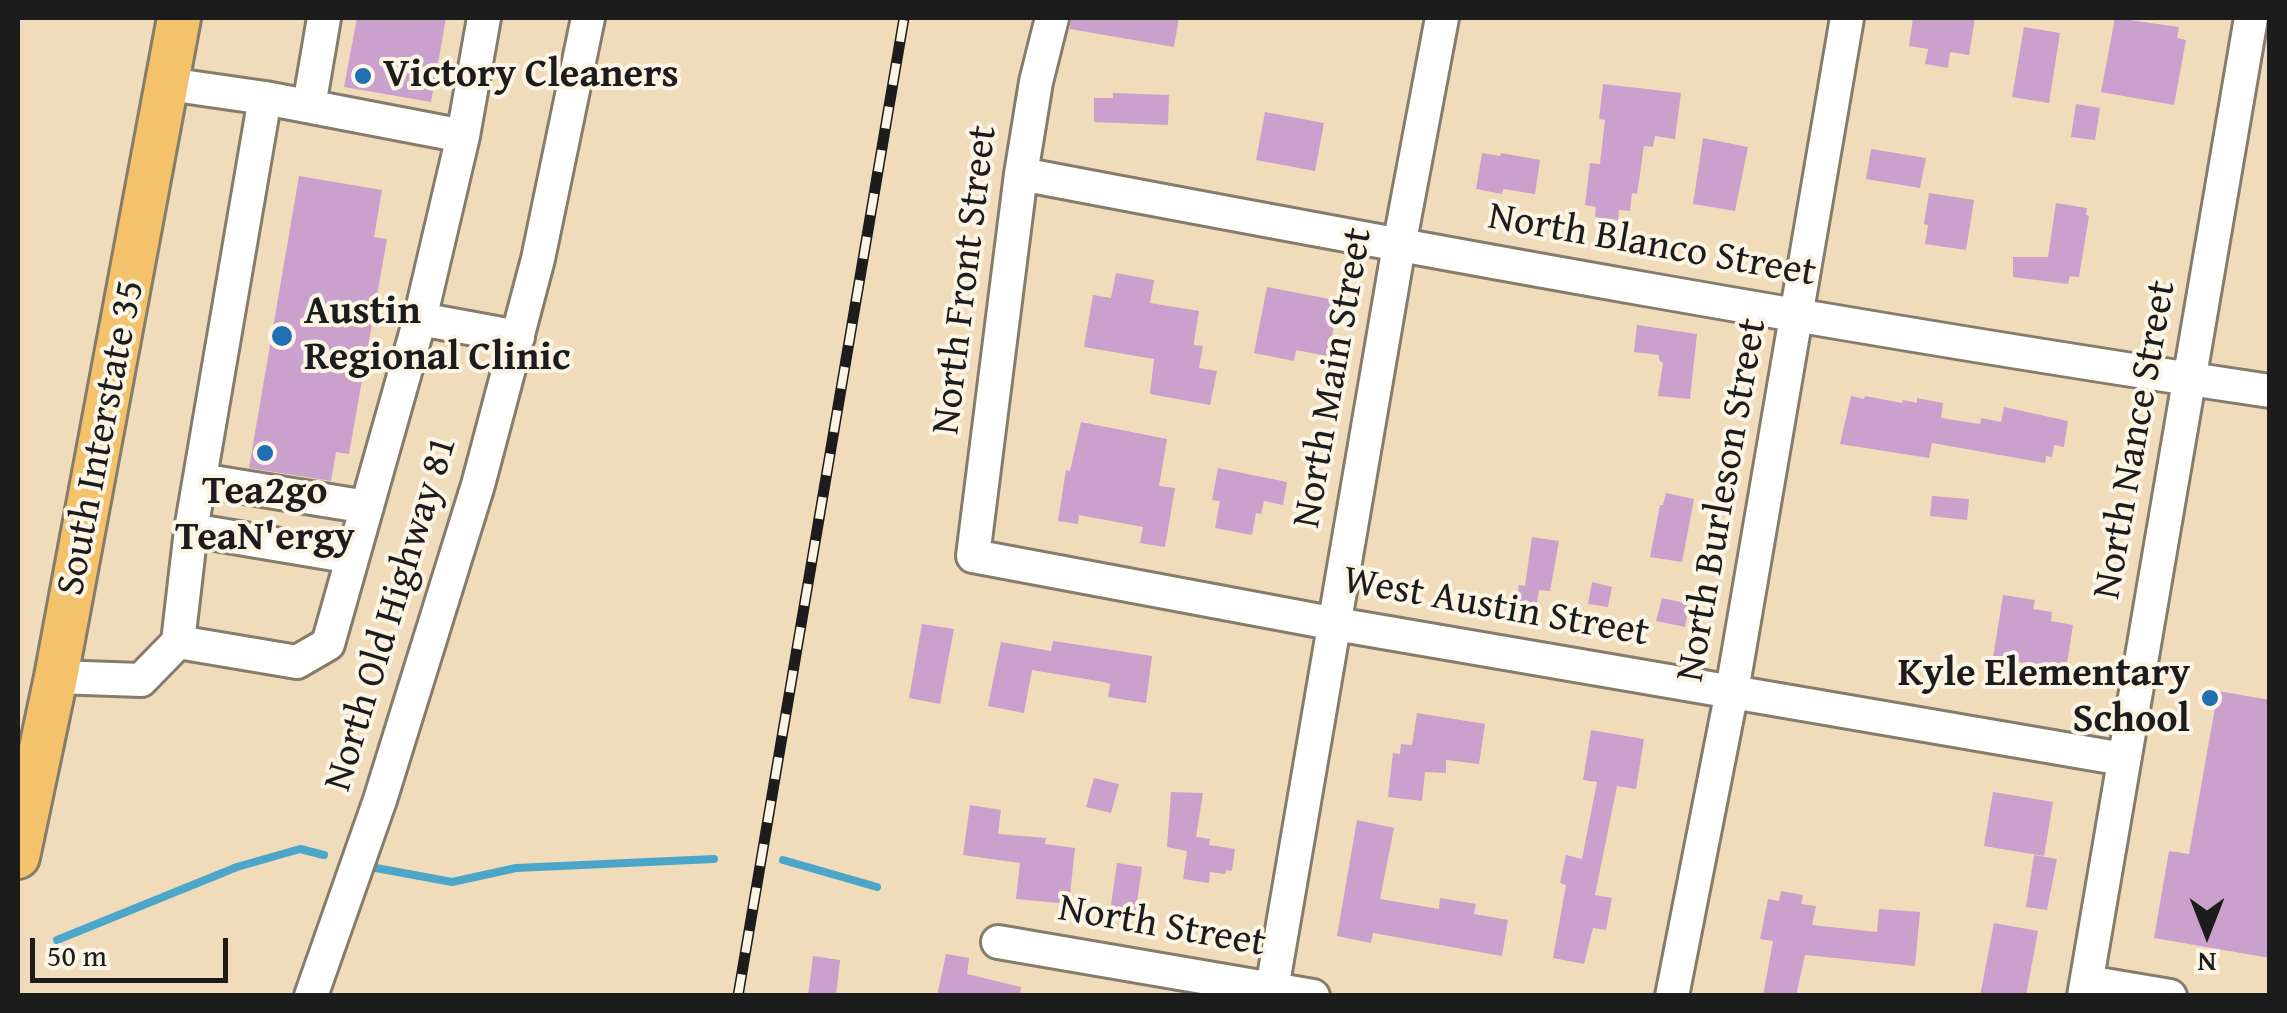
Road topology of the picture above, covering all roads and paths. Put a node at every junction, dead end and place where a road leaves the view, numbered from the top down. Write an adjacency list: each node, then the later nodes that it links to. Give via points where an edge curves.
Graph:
1 (180, 18): 9 (main road, South Interstate 35)
2 (324, 18): 11 (street)
3 (484, 18): 12 (street)
4 (588, 18): 17 (street, North Old Highway 81)
5 (1052, 18): 13 (street, North Front Street)
6 (1442, 18): 14 (street, North Main Street)
7 (1848, 18): 15 (street, North Burleson Street)
8 (2251, 18): 18 (street, North Nance Street)
9 (168, 84): 10 (street); 27 (main road, South Interstate 35)
10 (265, 98): 11 (street); 20 (street)
11 (309, 106): 12 (street)
12 (463, 136): 16 (street)
13 (1022, 174): 14 (street, North Blanco Street); 23 (street, North Front Street)
14 (1399, 246): 15 (street, North Blanco Street); 25 (street, North Main Street)
15 (1799, 315): 18 (street, North Blanco Street); 28 (street, North Burleson Street)
16 (420, 319): 17 (street); 21 (street)
17 (518, 337): 34 (street, North Old Highway 81, via 380,800)
18 (2190, 379): 19 (street, North Blanco Street); 29 (street, North Nance Street)
19 (2270, 391)
20 (200, 480): 21 (street); 22 (street)
21 (367, 507): 24 (street)
22 (191, 530): 24 (street); 26 (street)
23 (973, 556): 25 (street, West Austin Street)
24 (352, 557): 26 (street, via 328,644 296,662)
25 (1336, 624): 28 (street, West Austin Street); 32 (street, North Main Street)
26 (178, 642): 27 (street, via 141,680)
27 (56, 678): 30 (main road, South Interstate 35)
28 (1732, 691): 29 (street, West Austin Street); 36 (street, North Burleson Street)
29 (2124, 758): 33 (street, North Nance Street)
30 (18, 857)
31 (998, 942): 32 (street, North Street)
32 (1272, 989): 35 (street, North Street)
33 (2086, 989): 37 (street)
34 (311, 996)
35 (1313, 996)
36 (1672, 996)
37 (2170, 996)

